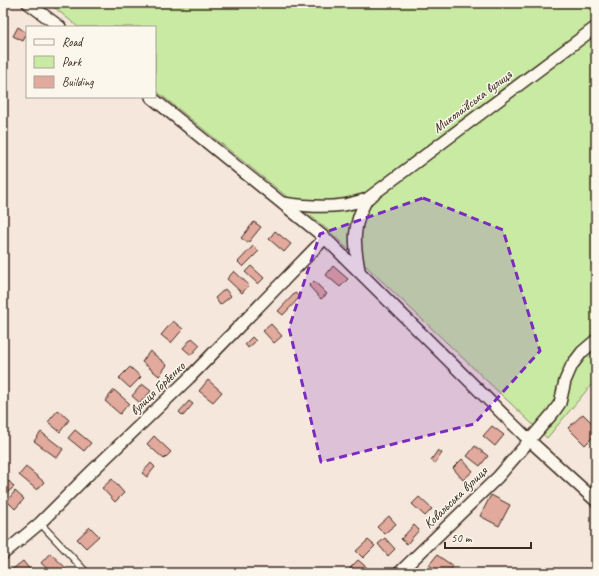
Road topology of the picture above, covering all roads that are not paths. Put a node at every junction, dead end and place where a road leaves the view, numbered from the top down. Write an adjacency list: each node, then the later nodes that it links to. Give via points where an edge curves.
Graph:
1 (28, 3): 2 (street)
2 (59, 26)
3 (596, 27): 5 (street, Миколаївська вулиця)
4 (153, 98): 6 (street)
5 (367, 199): 6 (street, Миколаївська вулиця, via 326,207); 8 (street, via 355,229 354,246)
6 (282, 203): 7 (street)
7 (325, 238): 8 (street); 12 (street, вулиця Горбенко, via 189,378)
8 (359, 270): 10 (street)
9 (596, 340): 10 (street, Ковальська вулиця, via 572,365 560,403)
10 (529, 440): 11 (street); 15 (street, Ковальська вулиця, via 498,477)
11 (596, 501)
12 (40, 523): 13 (street, вулиця Горбенко); 14 (lane)
13 (3, 554)
14 (86, 573)
15 (399, 573)

